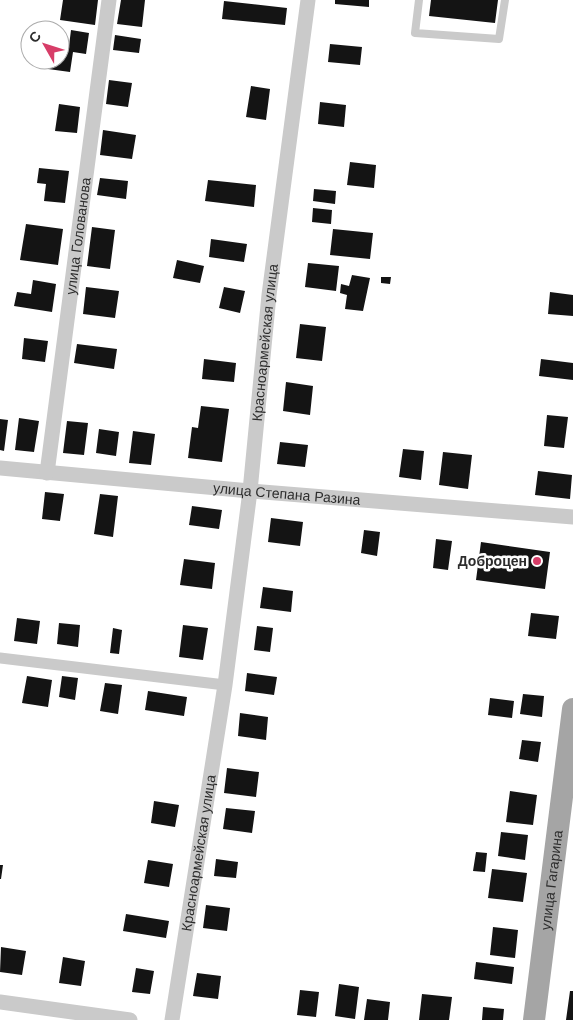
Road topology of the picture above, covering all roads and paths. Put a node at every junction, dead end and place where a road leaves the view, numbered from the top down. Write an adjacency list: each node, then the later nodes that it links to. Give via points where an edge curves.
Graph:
1 (109, 0): 6 (street, улица Голованова)
2 (308, 0): 7 (street, Красноармейская улица, via 269,295)
3 (419, 0): 4 (lane, via 415,33 499,39)
4 (505, 0)
5 (0, 468): 6 (street, улица Степана Разина)
6 (47, 473): 7 (street, улица Степана Разина)
7 (250, 490): 8 (street, улица Степана Разина); 10 (street, Красноармейская улица)
8 (573, 517)
9 (0, 658): 10 (street)
10 (225, 686): 14 (street, Красноармейская улица)
11 (573, 709): 15 (main road, улица Гагарина)
12 (0, 1002): 13 (street)
13 (130, 1020)
14 (172, 1020)
15 (534, 1020)

